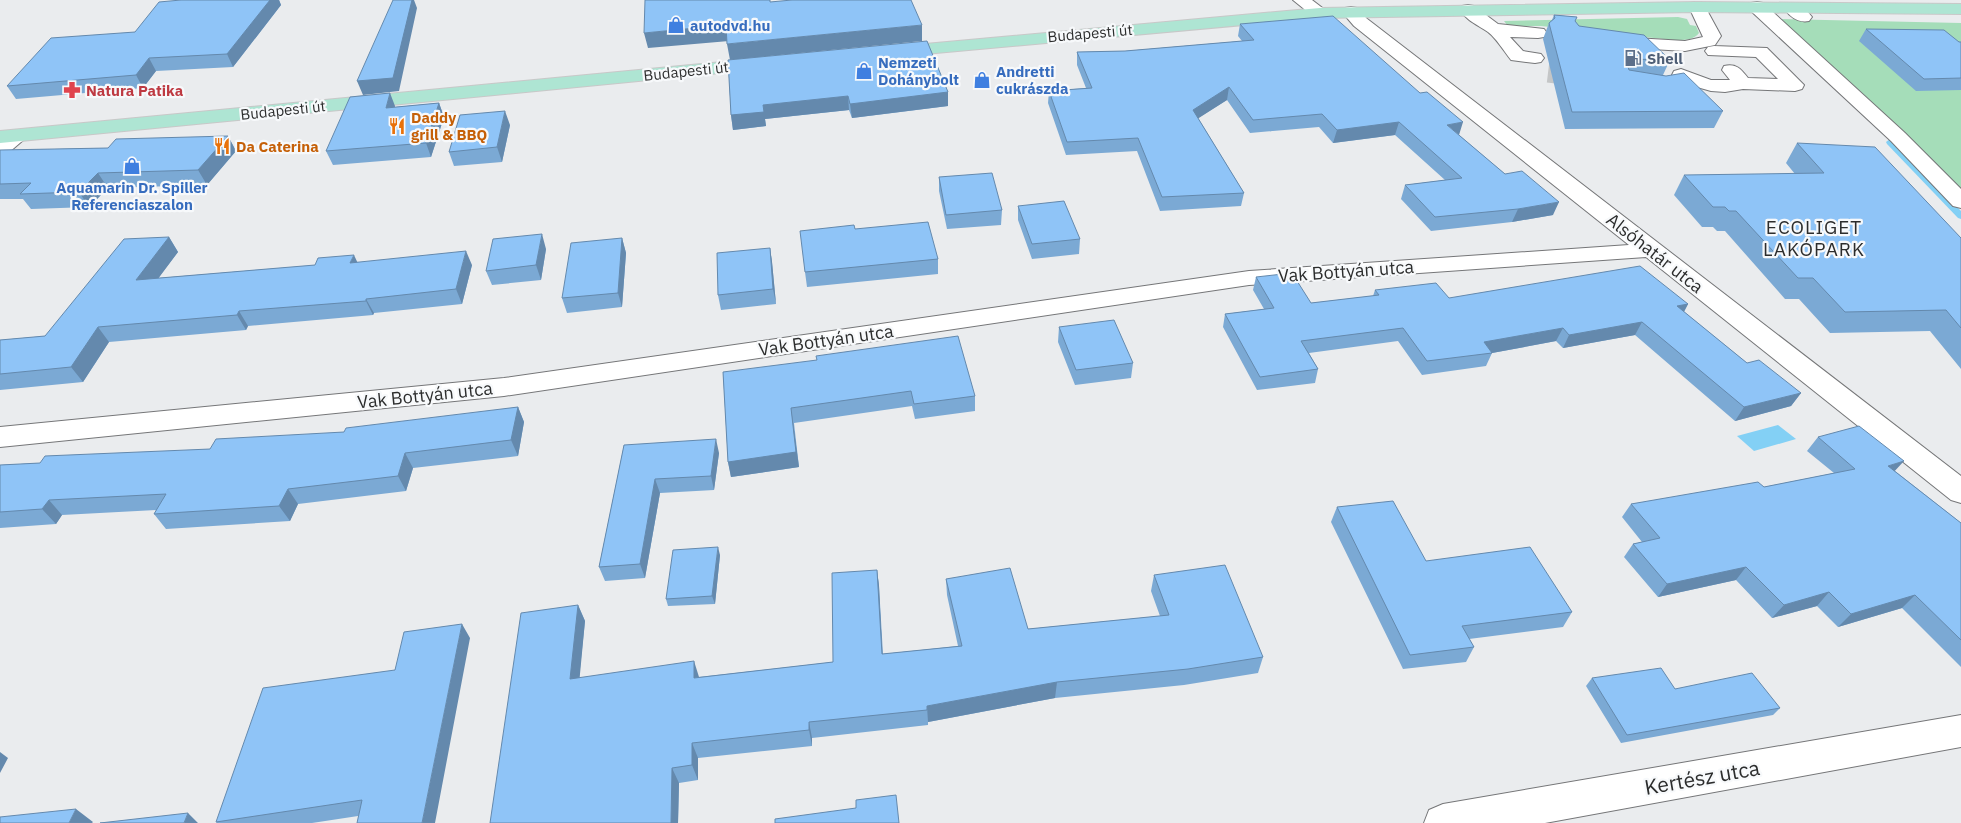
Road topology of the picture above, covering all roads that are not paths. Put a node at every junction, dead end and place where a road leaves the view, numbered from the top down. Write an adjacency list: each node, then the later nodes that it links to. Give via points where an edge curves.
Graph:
1 (1301, 0): 7 (street)
2 (1697, 7): 3 (main road, Budapesti út); 4 (main road, Budapesti út); 11 (street, via 1712,36)
3 (1756, 7): 5 (main road, Budapesti út, via 1798,12); 21 (street, via 1898,137)
4 (1468, 10): 6 (main road, Budapesti út); 8 (street, via 1480,23)
5 (1961, 10)
6 (1351, 12): 7 (main road, Budapesti út); 22 (street, Alsóhatár utca)
7 (1320, 14): 13 (main road, Budapesti út)
8 (1496, 31): 9 (street); 14 (street)
9 (1538, 33)
10 (1598, 40): 12 (street)
11 (1710, 43): 12 (street); 18 (street); 18 (street, via 1735,51 1761,52 1795,85)
12 (1666, 46): 18 (street, via 1674,80 1725,87)
13 (872, 54)
14 (1517, 56): 15 (street); 17 (street, via 1532,70)
15 (1535, 58)
16 (784, 62): 19 (main road, Budapesti út)
17 (1548, 74)
18 (1743, 83)
19 (9, 137): 20 (street)
20 (0, 150)
21 (1961, 201)
22 (1652, 250): 23 (street, Vak Bottyán utca, via 1249,278 504,387); 24 (street, Alsóhatár utca)
23 (0, 437)
24 (1961, 492)
25 (1961, 731): 26 (street, Kertész utca)
26 (1443, 823)

